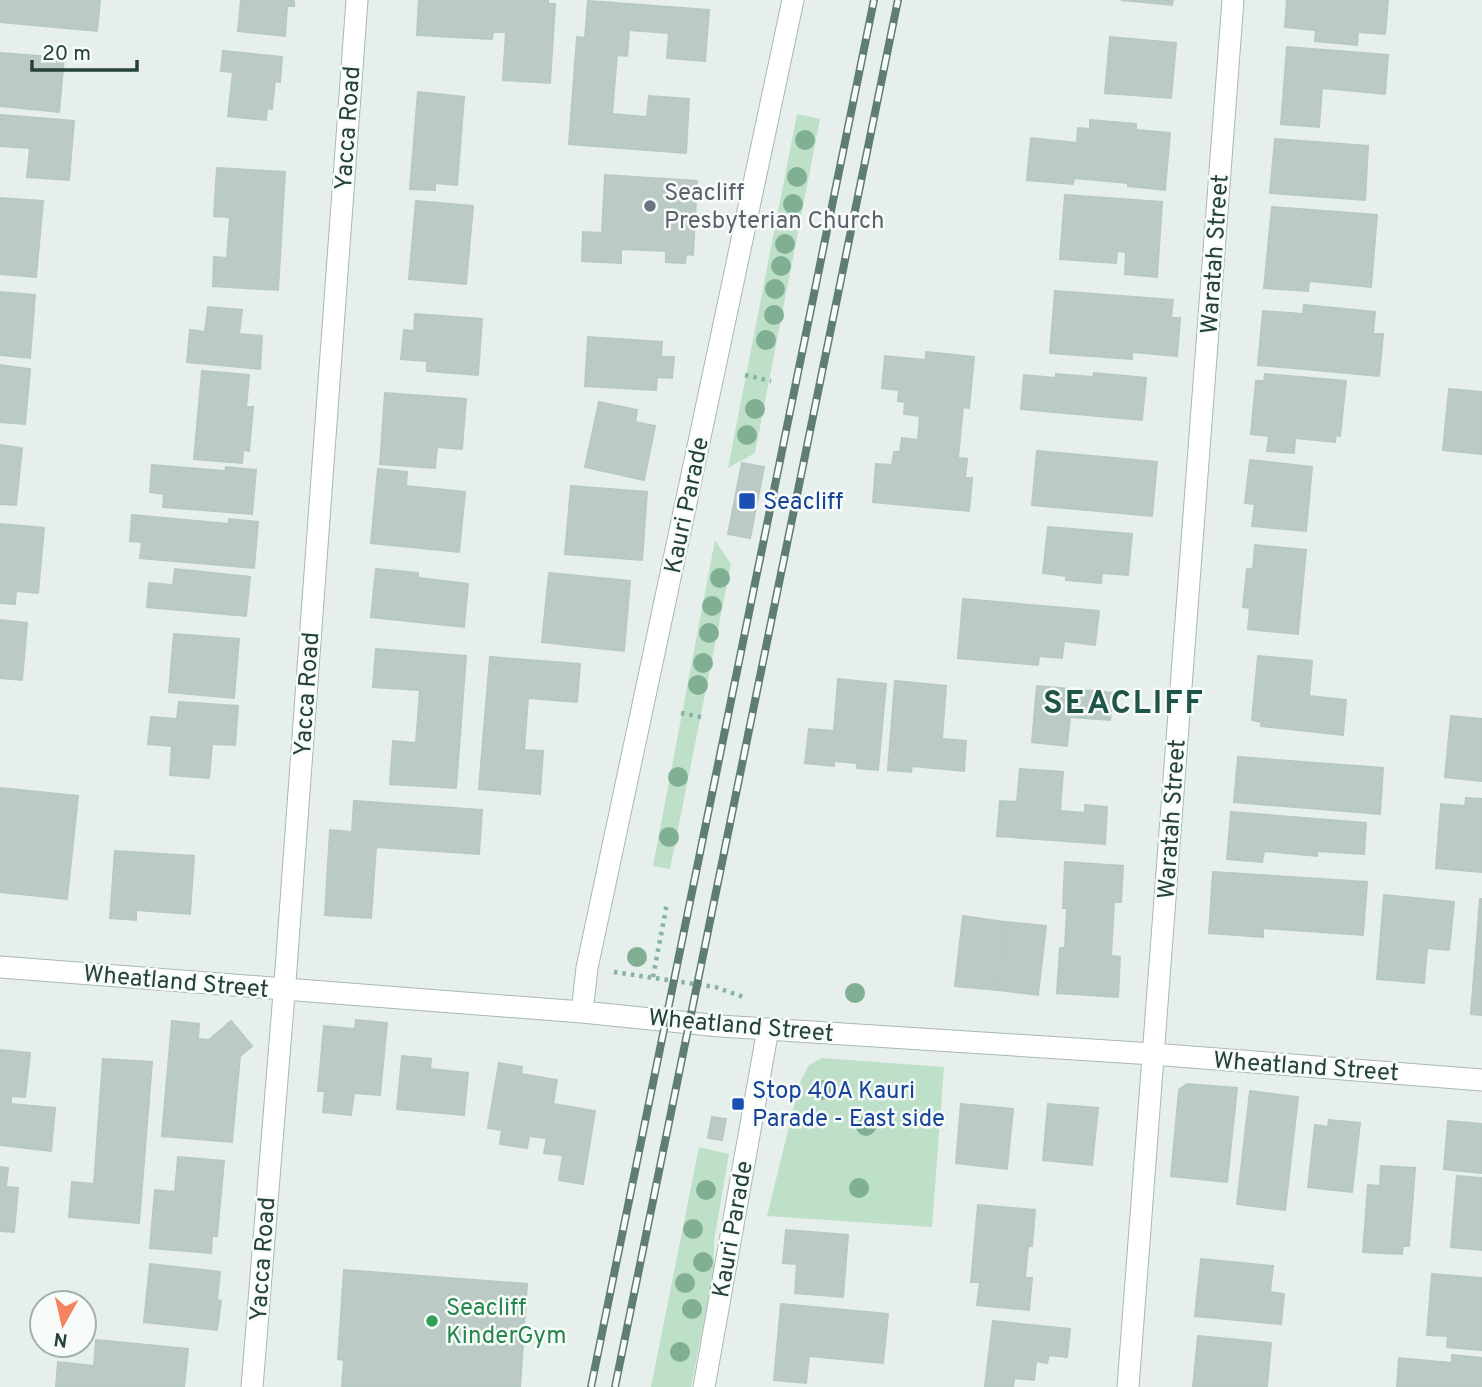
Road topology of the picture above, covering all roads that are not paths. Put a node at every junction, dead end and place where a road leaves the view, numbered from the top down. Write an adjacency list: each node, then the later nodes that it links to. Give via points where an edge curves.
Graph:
1 (357, 0): 5 (street, Yacca Road)
2 (793, 0): 6 (street, Kauri Parade, via 590,955)
3 (1233, 0): 8 (street, Waratah Street)
4 (0, 967): 5 (street, Wheatland Street)
5 (284, 990): 6 (street, Wheatland Street); 10 (street, Yacca Road)
6 (582, 1012): 7 (street, Wheatland Street)
7 (768, 1029): 8 (street, Wheatland Street); 11 (street, Kauri Parade)
8 (1153, 1054): 9 (street, Wheatland Street); 12 (street, Waratah Street)
9 (1482, 1080)
10 (252, 1387)
11 (704, 1387)
12 (1128, 1387)

